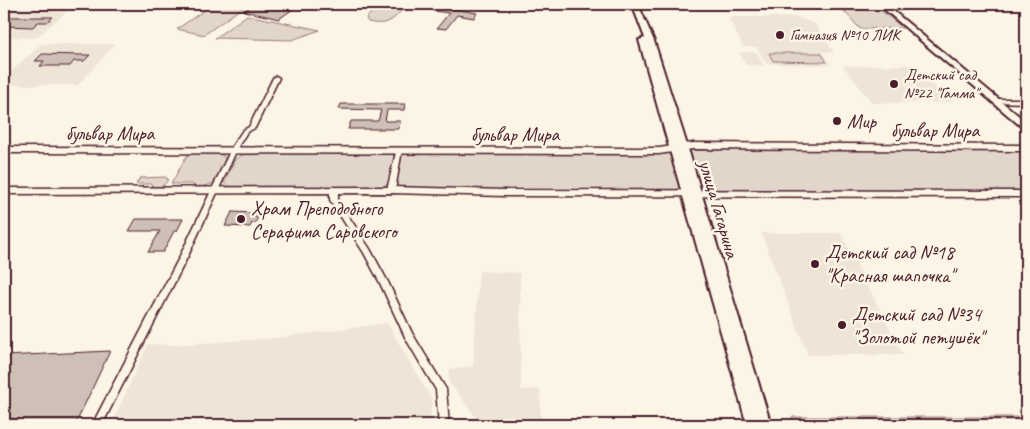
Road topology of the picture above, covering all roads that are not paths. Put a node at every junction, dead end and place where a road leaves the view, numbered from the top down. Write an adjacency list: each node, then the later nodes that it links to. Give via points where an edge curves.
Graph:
1 (631, 4): 10 (main road, улица Гагарина)
2 (635, 4): 10 (main road, улица Гагарина, via 650,41)
3 (876, 4): 5 (main road)
4 (881, 4): 5 (main road)
5 (904, 24): 7 (main road)
6 (276, 78): 14 (street, via 252,128 245,131)
7 (997, 101): 8 (street); 9 (main road)
8 (1026, 101)
9 (1026, 126)
10 (679, 148): 11 (street, бульвар Мира); 13 (street, бульвар Мира, via 659,151); 19 (main road, улица Гагарина)
11 (1026, 148)
12 (4, 150): 14 (street, бульвар Мира)
13 (399, 150): 14 (street, бульвар Мира); 16 (street)
14 (233, 151): 15 (street)
15 (216, 190): 17 (street); 18 (street); 21 (street)
16 (392, 190): 18 (street); 19 (street)
17 (4, 191)
18 (334, 191): 22 (street, via 334,200 371,259 408,336 441,389)
19 (692, 193): 20 (street); 23 (main road, улица Гагарина); 24 (main road, улица Гагарина)
20 (1026, 194)
21 (97, 425)
22 (444, 425)
23 (754, 425)
24 (764, 425)

